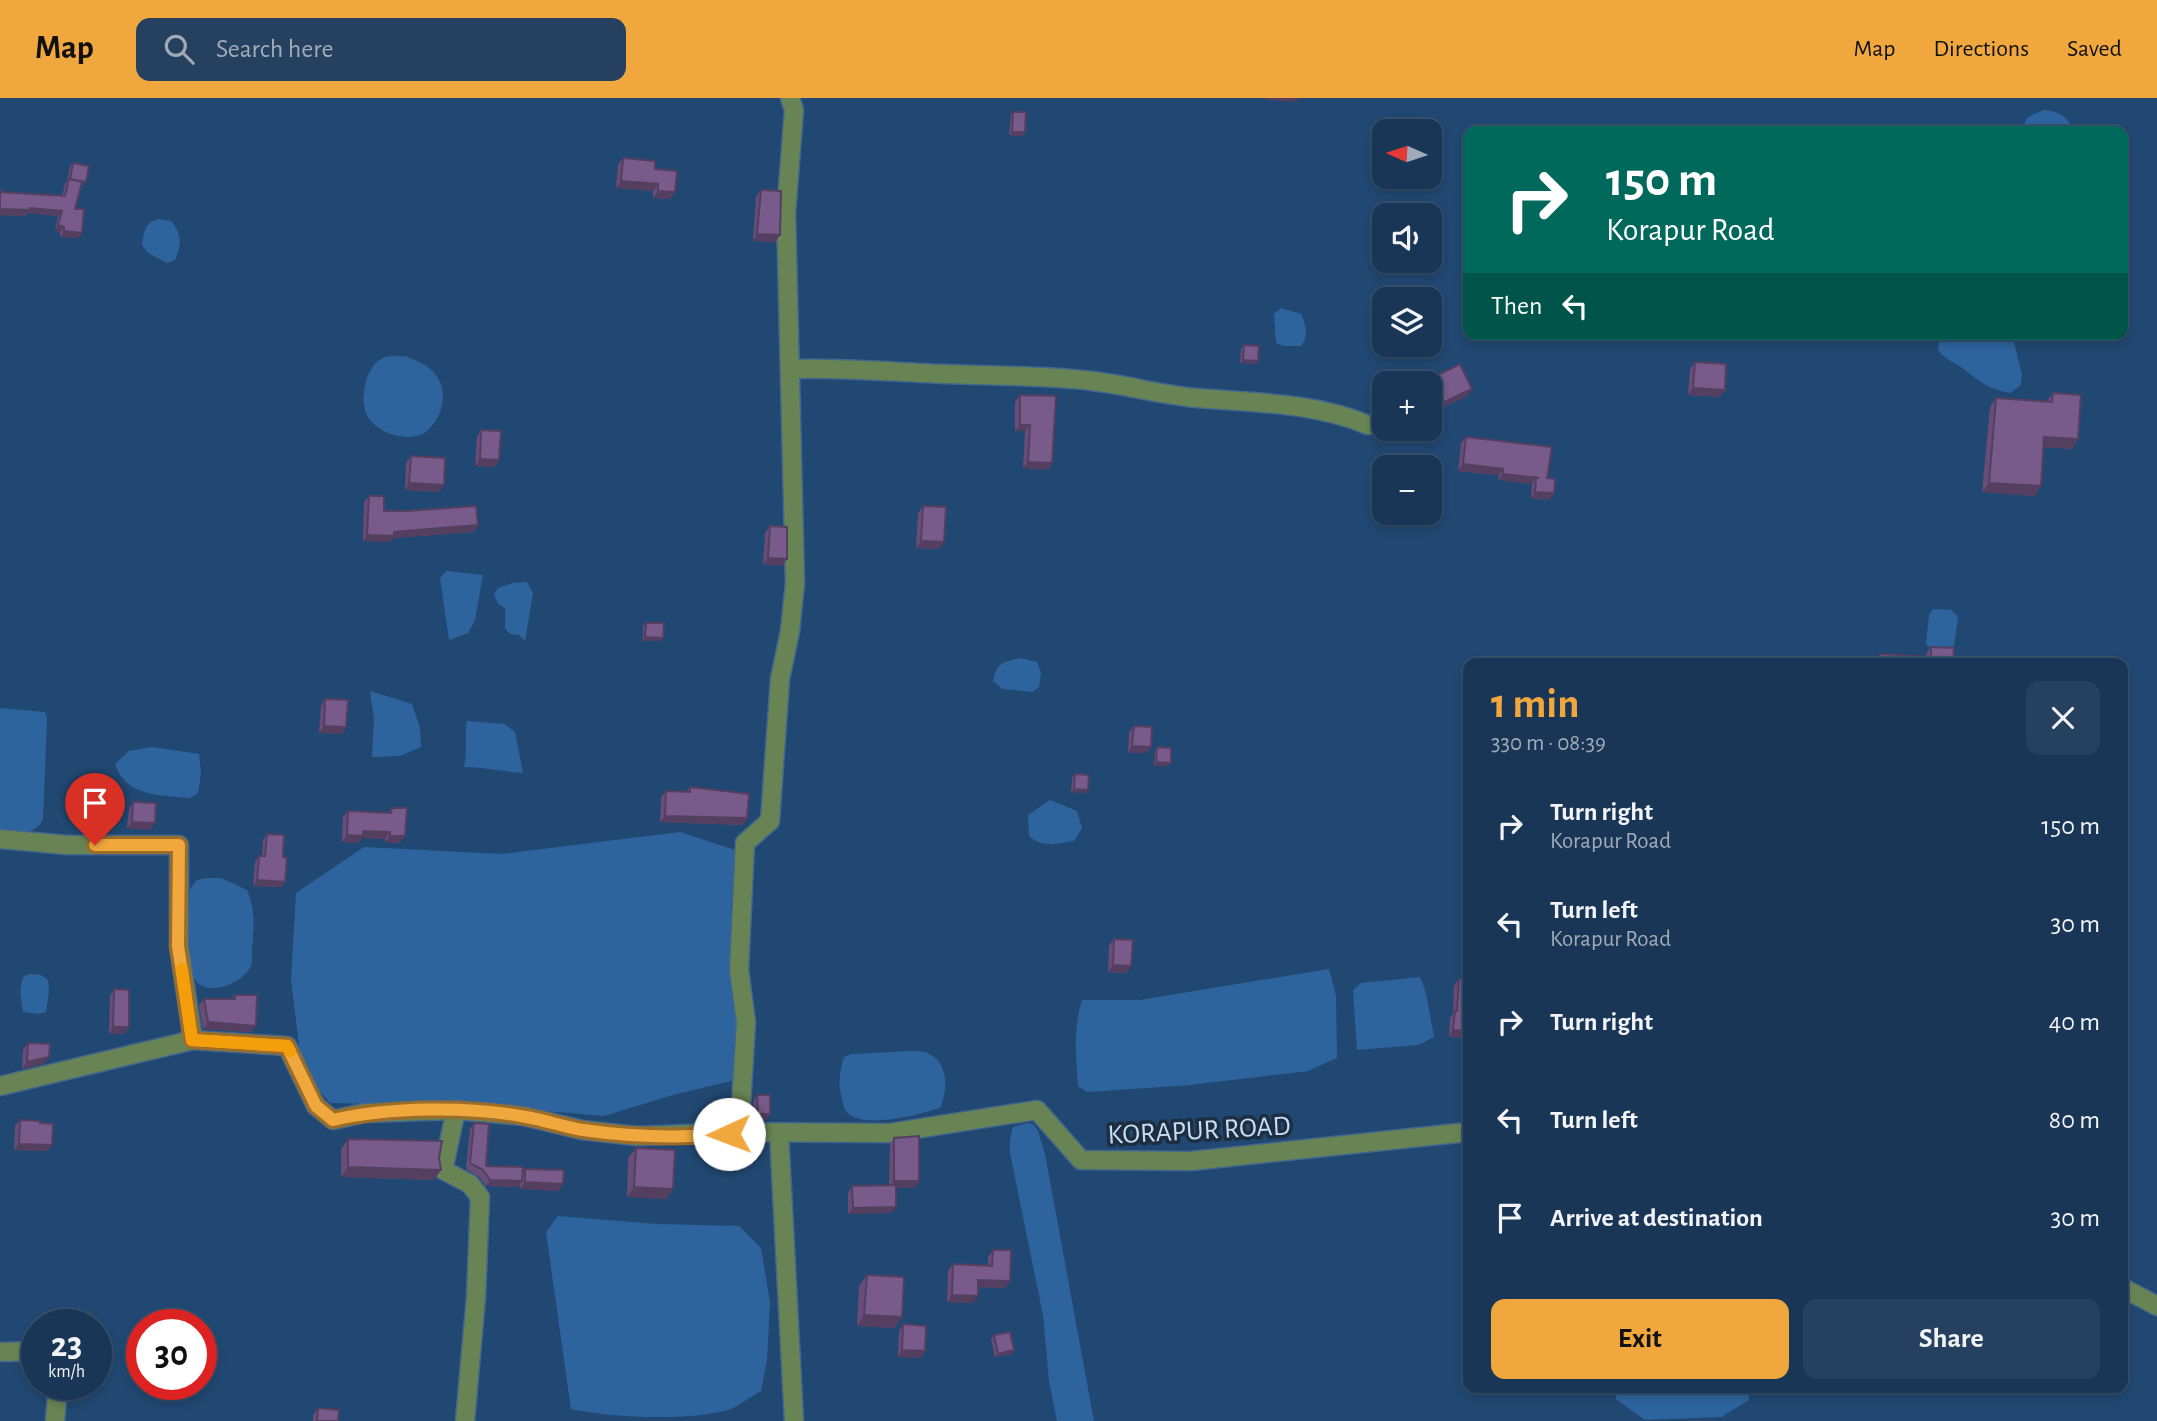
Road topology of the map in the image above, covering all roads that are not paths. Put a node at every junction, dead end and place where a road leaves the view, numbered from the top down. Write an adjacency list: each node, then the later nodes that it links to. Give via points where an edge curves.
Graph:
1 (790, 98): 2 (street, via 794,110 786,213)
2 (790, 369): 3 (street, via 1093,381 1195,398 1306,407); 8 (street, via 795,583 780,679 769,821 745,843 739,970 746,1022)
3 (1368, 425)
4 (0, 839): 5 (street, via 67,845 179,845 178,946)
5 (192, 1040): 6 (street, KORAPUR ROAD); 7 (street, KORAPUR ROAD, via 287,1046 316,1106 333,1120 364,1112)
6 (0, 1086)
7 (456, 1110): 8 (street, KORAPUR ROAD, via 524,1116 582,1130 636,1136); 17 (street, via 443,1170 470,1184 480,1197)
8 (743, 1132): 9 (street, KORAPUR ROAD)
9 (779, 1133): 10 (street, KORAPUR ROAD, via 890,1133 1037,1110 1081,1160 1191,1161); 18 (street)
10 (1463, 1133)
11 (2128, 1291): 12 (street)
12 (2157, 1306)
13 (21, 1351): 14 (street)
14 (0, 1352)
15 (57, 1400): 16 (street)
16 (55, 1421)
17 (465, 1421)
18 (794, 1421)

